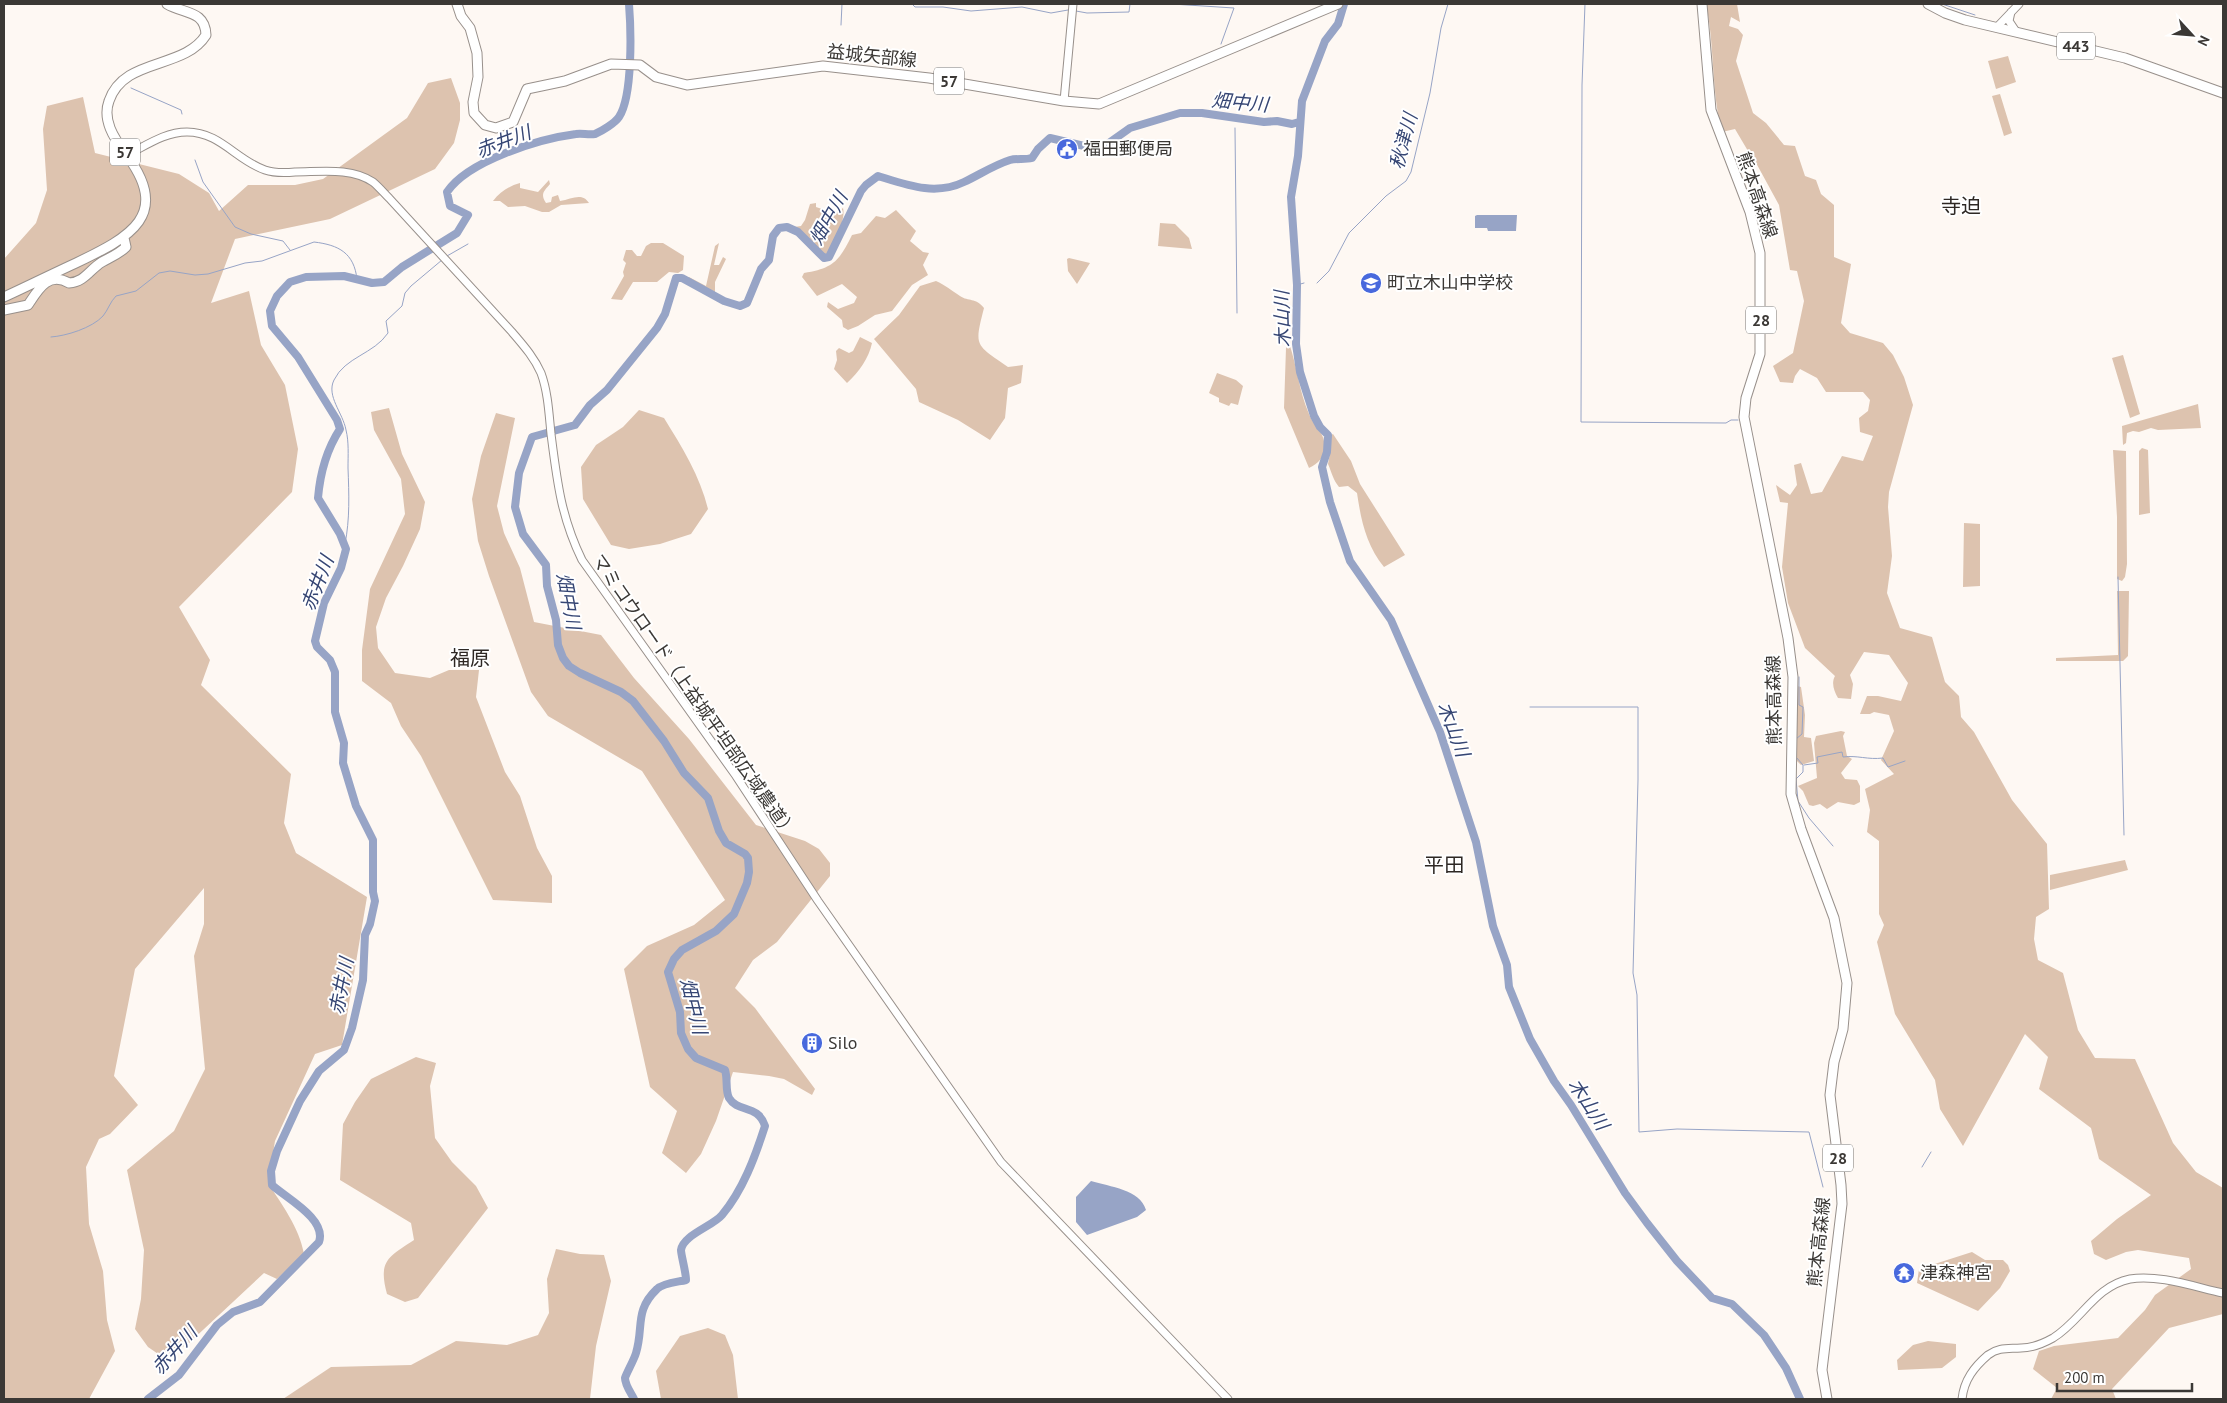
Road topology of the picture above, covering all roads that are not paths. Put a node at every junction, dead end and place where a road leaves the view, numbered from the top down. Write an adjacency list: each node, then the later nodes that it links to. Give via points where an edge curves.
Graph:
1 (167, 4): 13 (main road, 57, via 198,15 206,26 206,35 195,49 134,73 115,89 108,106 108,122)
2 (457, 4): 12 (main road, 益城矢部線 / 57, via 470,28 477,53 474,113 485,125 496,128 512,122 528,89 565,81 611,64 633,64 646,68 663,81 687,85 823,66 958,82)
3 (1073, 4): 12 (street)
4 (1702, 4): 19 (main road, 熊本高森線 / 28, via 1711,110 1750,212 1760,253 1760,354 1746,398 1744,417 1788,633 1793,677 1792,794 1801,829 1834,918 1847,983 1843,1029 1830,1095 1842,1204 1822,1370)
5 (1928, 4): 9 (main road, 443, via 1958,18)
6 (2019, 4): 8 (street)
7 (1334, 6): 12 (main road, 益城矢部線 / 57, via 1111,100 1090,104)
8 (2011, 12): 9 (street); 10 (street, via 2009,21)
9 (1998, 26): 10 (main road, 443)
10 (2015, 30): 11 (main road, 443, via 2125,58)
11 (2223, 93)
12 (1064, 101)
13 (127, 155): 14 (main road, 57, via 146,189 146,204 140,221); 18 (street, マミコウロード（上益城平坦部広域農道）, via 169,134 189,132 219,141 264,170 358,174 373,182 389,198 484,302 530,354 541,375 563,514 582,560 736,776 783,851 1001,1162)
14 (124, 238): 15 (main road, 57); 16 (main road, 57, via 126,247 101,263 83,280 69,283 62,279 52,280 38,288 28,305)
15 (4, 297)
16 (4, 310)
17 (2223, 1293): 20 (street, via 2147,1277 2115,1284 2047,1341 2022,1348 2005,1348 1990,1354 1970,1373)
18 (1228, 1399)
19 (1827, 1399)
20 (1962, 1399)

